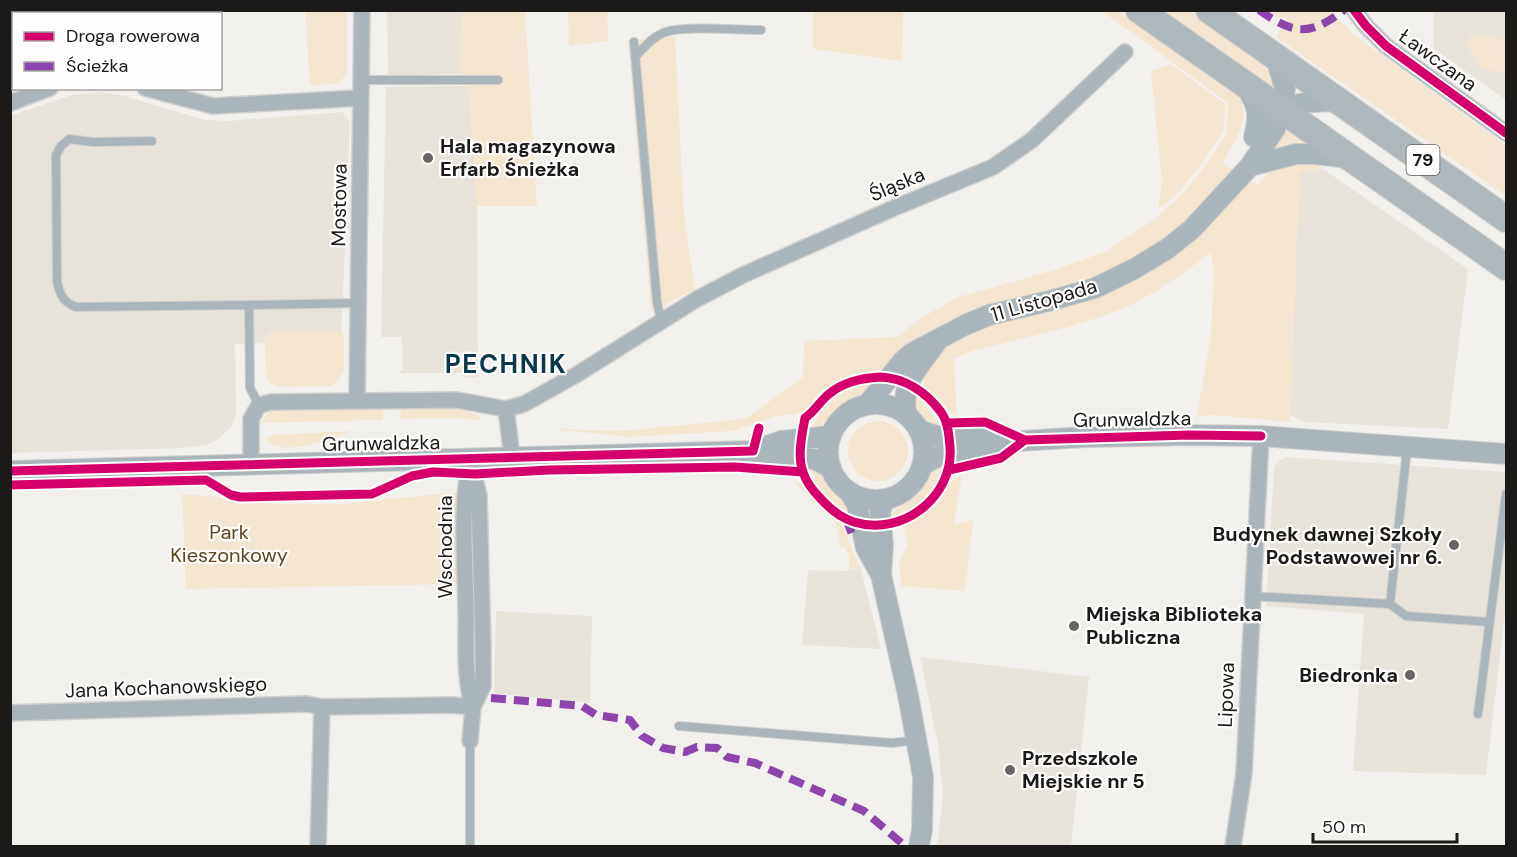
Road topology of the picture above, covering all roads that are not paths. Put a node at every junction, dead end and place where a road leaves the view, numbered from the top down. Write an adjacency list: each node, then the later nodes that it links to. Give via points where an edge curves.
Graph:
1 (362, 10): 10 (street, Mostowa)
2 (1139, 10): 12 (main road, 79)
3 (1209, 10): 9 (main road, 79)
4 (1354, 10): 19 (street, Ławczana, via 1386,46)
5 (761, 30): 8 (lane, via 664,32)
6 (634, 42): 8 (lane)
7 (1125, 52): 29 (street, Śląska, via 1032,140 993,167 743,275)
8 (635, 57): 29 (lane)
9 (1276, 58): 16 (main road, 79); 18 (street, via 1285,89)
10 (362, 80): 11 (lane); 15 (street, Mostowa)
11 (498, 80)
12 (1242, 82): 18 (main road, 79); 20 (street, 11 Listopada, via 1252,95 1257,112)
13 (45, 90): 17 (street)
14 (153, 90): 15 (street, via 213,106)
15 (362, 98): 27 (street, Mostowa)
16 (1339, 101): 18 (street, via 1299,103); 25 (main road, 79)
17 (10, 103)
18 (1281, 109): 20 (street, 11 Listopada, via 1271,114); 22 (main road, 79); 23 (street, 11 Listopada, via 1275,129)
19 (1506, 133)
20 (1254, 137): 24 (street, 11 Listopada)
21 (152, 141): 28 (lane, via 69,139 56,155 59,294 76,307)
22 (1352, 159): 23 (street, via 1296,154); 26 (main road, 79)
23 (1250, 166): 24 (street, 11 Listopada)
24 (1230, 187): 30 (street, 11 Listopada, via 1192,229 1134,269 1095,288 988,315)
25 (1506, 219)
26 (1506, 267)
27 (358, 303): 28 (lane); 31 (street, Mostowa)
28 (249, 305): 32 (lane, via 250,388)
29 (661, 321): 34 (street, Śląska, via 576,375 524,404)
30 (937, 341): 33 (street, 11 Listopada, via 902,362); 35 (street, 11 Listopada, via 904,395)
31 (357, 400): 32 (street); 34 (street, via 457,400)
32 (259, 405): 44 (street, via 250,419)
33 (867, 405): 35 (street, via 888,405); 36 (street, via 845,415)
34 (506, 409): 42 (street)
35 (913, 422): 38 (street, Grunwaldzka, via 937,436 971,436); 45 (street, via 924,447)
36 (831, 436): 40 (street, Grunwaldzka, via 781,441); 46 (street)
37 (1261, 436): 38 (street, Grunwaldzka, via 1086,437); 39 (street, Grunwaldzka); 52 (street, Lipowa)
38 (1003, 442): 45 (street, Grunwaldzka, via 971,453 939,456)
39 (1407, 447): 41 (street, Grunwaldzka); 53 (lane)
40 (753, 451): 42 (street, Grunwaldzka); 46 (street, Grunwaldzka, via 814,459)
41 (1506, 454)
42 (512, 457): 43 (street, Grunwaldzka)
43 (470, 459): 44 (street, Grunwaldzka); 55 (street, Wschodnia, via 464,496); 56 (street, Wschodnia, via 479,496)
44 (251, 464): 47 (street, Grunwaldzka)
45 (922, 465): 50 (street, via 912,484)
46 (831, 468): 48 (street)
47 (10, 471)
48 (850, 492): 50 (street); 51 (street, via 857,505 866,548)
49 (1506, 494): 54 (lane)
50 (884, 499): 51 (street, via 880,513)
51 (881, 575): 62 (street)
52 (1252, 596): 53 (lane); 67 (street, Lipowa, via 1244,773)
53 (1390, 604): 54 (lane, via 1406,616)
54 (1489, 622): 60 (lane)
55 (467, 648): 56 (lane); 58 (street, Wschodnia, via 467,689)
56 (483, 648): 58 (street, Wschodnia, via 483,686)
57 (322, 707): 58 (street, Jana Kochanowskiego); 59 (street, Jana Kochanowskiego, via 307,704); 64 (street)
58 (473, 707): 63 (street, Wschodnia)
59 (10, 713)
60 (1478, 714)
61 (679, 726): 62 (lane, via 892,743)
62 (917, 740): 66 (street, via 923,777)
63 (470, 741): 65 (lane, Wschodnia)
64 (318, 846)
65 (470, 846)
66 (919, 846)
67 (1233, 846)

